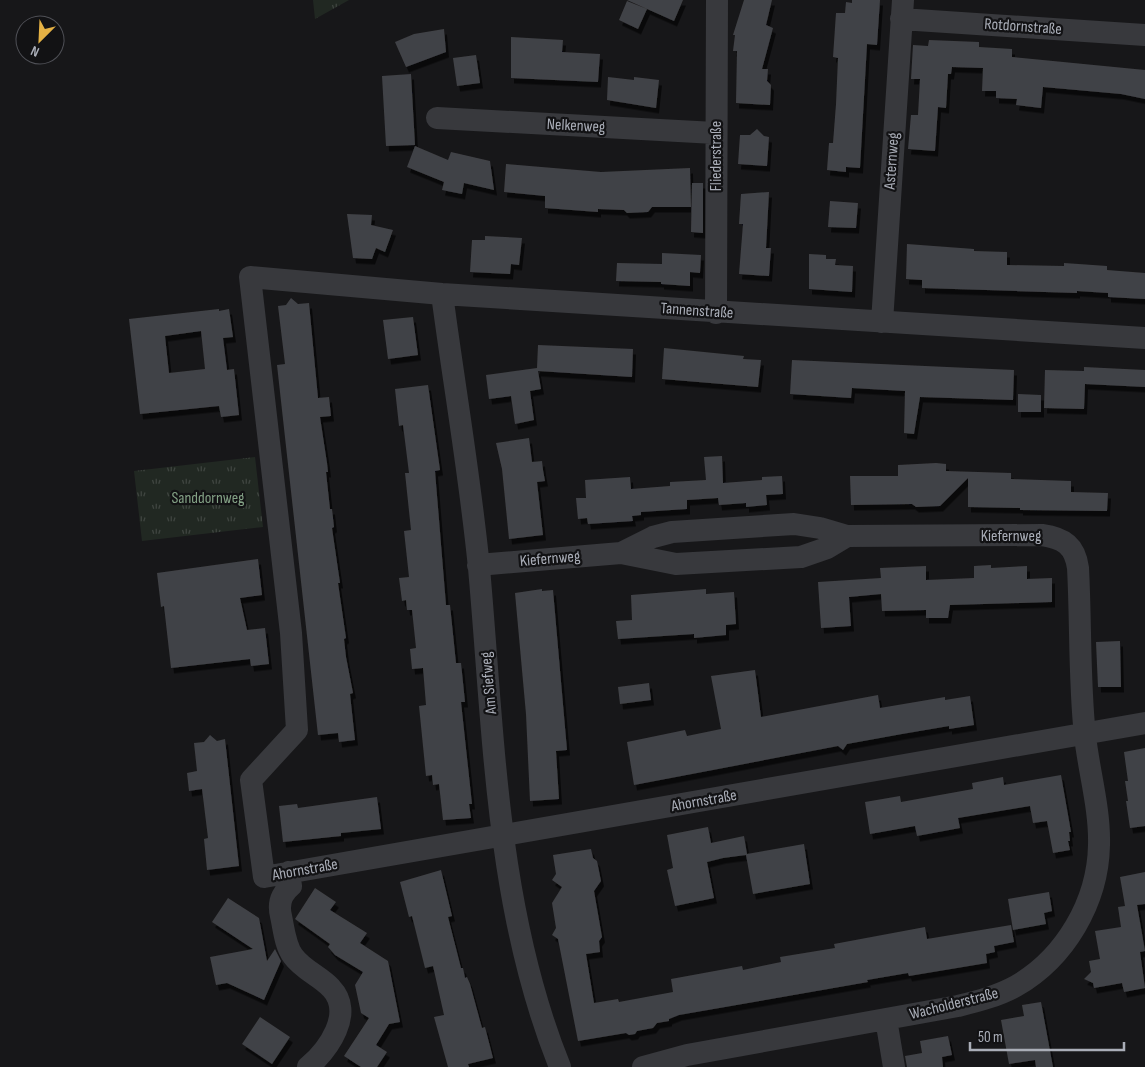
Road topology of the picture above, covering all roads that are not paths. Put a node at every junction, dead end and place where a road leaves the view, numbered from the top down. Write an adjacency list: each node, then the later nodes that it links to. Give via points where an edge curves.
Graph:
1 (717, 0): 5 (street, Fliederstraße)
2 (902, 9): 3 (street, Rotdornstraße); 8 (street, Asternweg)
3 (1145, 34)
4 (437, 118): 5 (street, Nelkenweg)
5 (715, 133): 7 (street, Fliederstraße)
6 (442, 294): 7 (street, Tannenstraße); 12 (street, Am Siefweg); 17 (street, Tannenstraße, via 250,277 291,633 297,730 251,780)
7 (716, 312): 8 (street, Tannenstraße)
8 (882, 322): 9 (street, Tannenstraße)
9 (1145, 338)
10 (847, 536): 11 (street, Kiefernweg, via 821,551 801,557 676,564); 11 (street, Kiefernweg, via 794,524 672,532 652,537); 14 (street, Kiefernweg, via 1042,535 1067,542 1075,554 1078,568)
11 (621, 553): 12 (street, Kiefernweg)
12 (478, 565): 15 (street, Am Siefweg)
13 (1145, 723): 14 (street, Ahornstraße)
14 (1085, 735): 15 (street, Ahornstraße); 18 (street, Wacholderstraße, via 1098,824 1098,860 1088,902 1072,932 1041,968 1016,986 958,1006)
15 (502, 836): 16 (street, Ahornstraße); 20 (street, Am Siefweg, via 535,990)
16 (289, 872): 17 (street, Ahornstraße); 19 (street, via 291,886 280,906 288,948 299,962 331,987 341,1011 338,1028 318,1059)
17 (264, 877)
18 (886, 1019): 21 (street, Wacholderstraße, via 687,1055); 22 (street)
19 (308, 1067)
20 (560, 1067)
21 (643, 1067)
22 (894, 1067)

